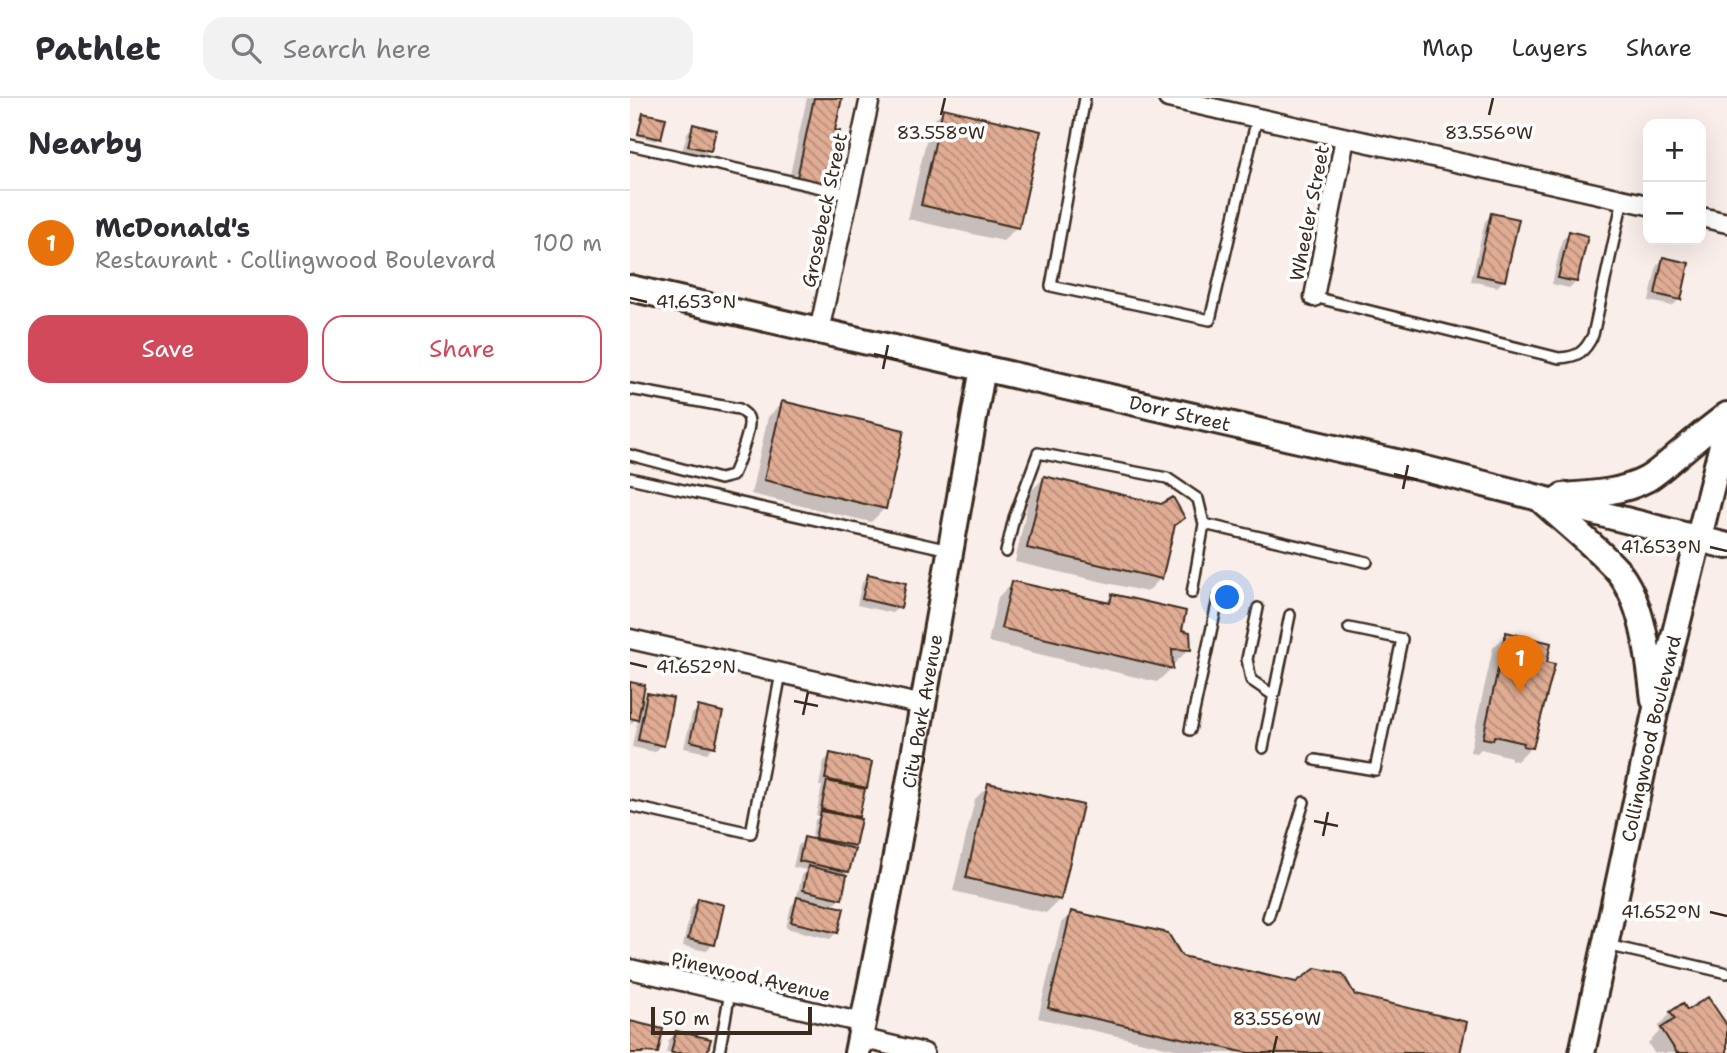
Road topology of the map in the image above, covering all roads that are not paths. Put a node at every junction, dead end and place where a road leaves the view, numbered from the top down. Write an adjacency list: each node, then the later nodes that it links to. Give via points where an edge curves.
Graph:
1 (870, 98): 7 (street, Grosebeck Street)
2 (1085, 98): 4 (lane, via 1051,286 1210,320)
3 (1168, 98): 4 (street)
4 (1257, 118): 5 (street)
5 (1345, 138): 8 (street); 13 (street, Wheeler Street)
6 (630, 145): 7 (lane)
7 (848, 194): 14 (street, Grosebeck Street)
8 (1623, 199): 9 (street); 13 (lane, via 1593,335 1589,345 1573,357 1559,358)
9 (1643, 204)
10 (1706, 218): 11 (street)
11 (1727, 222)
12 (630, 288): 14 (main road, Dorr Street)
13 (1314, 297)
14 (818, 331): 15 (main road, Dorr Street)
15 (983, 368): 21 (main road, Dorr Street); 25 (main road, City Park Avenue)
16 (630, 389): 19 (lane, via 739,410 750,423 732,476 720,479)
17 (1727, 415): 21 (main road, via 1645,480 1598,494)
18 (1727, 425): 23 (main road, Collingwood Boulevard)
19 (630, 455)
20 (630, 478): 25 (lane)
21 (1537, 497): 23 (main road, Dorr Street); 37 (main road, via 1618,572 1634,599 1647,647)
22 (1204, 524): 26 (lane, via 1198,499 1167,478 1038,453); 27 (lane); 28 (lane)
23 (1699, 539): 24 (main road, Dorr Street); 37 (main road, Collingwood Boulevard)
24 (1727, 546)
25 (951, 551): 36 (main road, City Park Avenue)
26 (1006, 552)
27 (1367, 562)
28 (1192, 593)
29 (1217, 599): 38 (lane)
30 (1258, 608): 35 (lane, via 1247,659 1251,680)
31 (1290, 615): 35 (lane)
32 (1349, 628): 40 (lane, via 1402,639 1375,770)
33 (630, 639): 34 (street)
34 (781, 673): 36 (street); 42 (lane, via 751,833)
35 (1273, 695): 39 (lane)
36 (923, 705): 48 (main road, City Park Avenue)
37 (1655, 713): 44 (main road, Collingwood Boulevard)
38 (1190, 730)
39 (1263, 748)
40 (1315, 760)
41 (1304, 802): 43 (lane)
42 (630, 806)
43 (1268, 918)
44 (1606, 945): 46 (lane); 51 (main road, Collingwood Boulevard)
45 (630, 969): 47 (street, Pinewood Avenue)
46 (1727, 973)
47 (730, 992): 48 (street, Pinewood Avenue); 49 (lane)
48 (860, 1038): 50 (street, Pinewood Avenue)
49 (719, 1053)
50 (924, 1053)
51 (1583, 1053)

